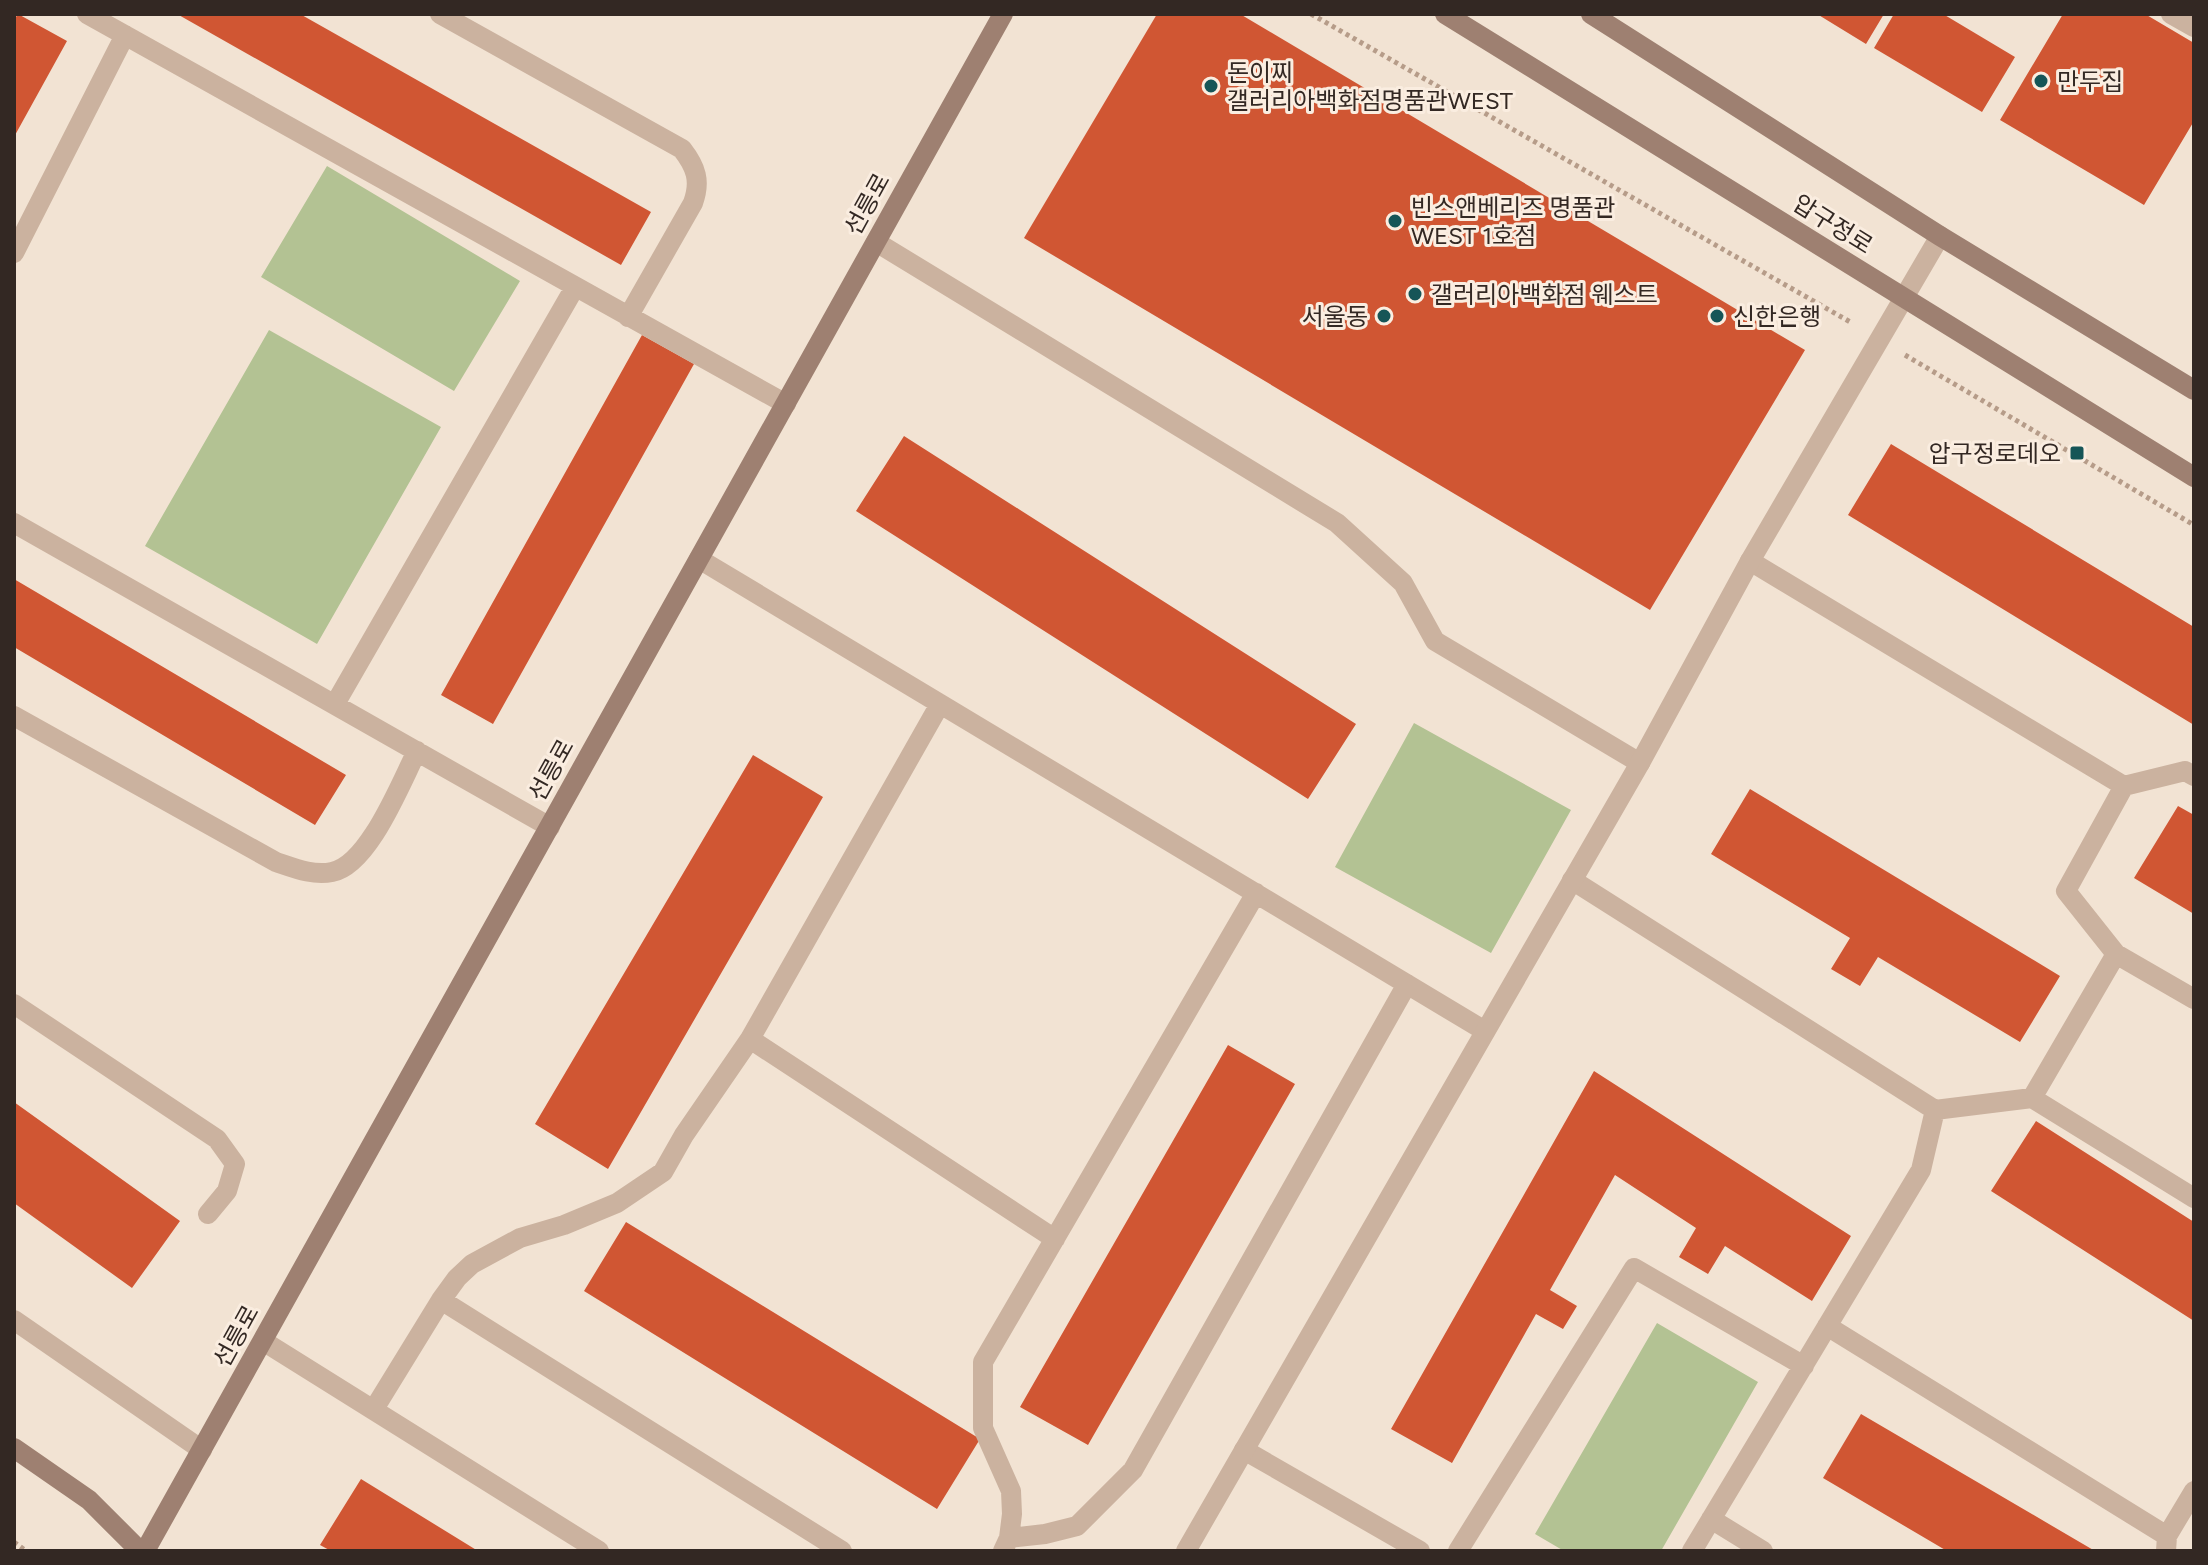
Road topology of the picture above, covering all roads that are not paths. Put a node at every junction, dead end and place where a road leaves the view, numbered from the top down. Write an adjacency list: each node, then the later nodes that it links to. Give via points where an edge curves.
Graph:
1 (87, 14): 8 (street)
2 (440, 14): 14 (street, via 682,149 694,164 698,188 693,203)
3 (1003, 14): 10 (main road, 선릉로)
4 (1445, 14): 13 (main road, 압구정로)
5 (1591, 14): 9 (main road, 압구정로)
6 (2171, 14): 7 (street)
7 (2194, 27)
8 (125, 35): 11 (street); 12 (street)
9 (1940, 236): 13 (street); 15 (main road, 압구정로)
10 (876, 242): 16 (main road, 선릉로); 25 (street, via 1337,523 1403,583 1435,641)
11 (14, 253)
12 (575, 287): 14 (street); 21 (street)
13 (1904, 299): 17 (main road, 압구정로); 20 (street)
14 (628, 317): 16 (street)
15 (2194, 390)
16 (786, 404): 19 (main road, 선릉로)
17 (2194, 477)
18 (14, 523): 21 (street)
19 (699, 559): 22 (street); 28 (main road, 선릉로)
20 (1750, 561): 25 (street); 27 (street)
21 (335, 704): 24 (street)
22 (940, 704): 30 (street); 36 (street)
23 (14, 716): 24 (street, via 276,862 304,871 331,873 355,858)
24 (417, 751): 28 (street)
25 (1640, 763): 29 (street)
26 (2194, 776): 27 (street, via 2185,771)
27 (2124, 786): 31 (street, via 2066,891)
28 (550, 827): 45 (main road, 선릉로)
29 (1572, 880): 35 (street); 38 (street)
30 (1256, 893): 32 (street); 41 (street)
31 (2116, 954): 33 (street); 37 (street)
32 (1407, 984): 35 (street); 53 (street, via 1133,1470 1077,1526)
33 (2194, 999)
34 (14, 1004): 40 (street, via 217,1139 235,1164 227,1191)
35 (1485, 1031): 50 (street)
36 (750, 1039): 41 (street); 42 (street, via 663,1172 617,1203 520,1238 472,1264)
37 (2032, 1098): 38 (street); 39 (street)
38 (1935, 1110): 44 (street, via 1921,1170)
39 (2194, 1198)
40 (208, 1214)
41 (1055, 1239): 53 (street, via 983,1362 983,1428 1011,1491)
42 (441, 1300): 47 (street); 57 (street)
43 (14, 1320): 49 (street)
44 (1827, 1326): 46 (street); 54 (street)
45 (263, 1341): 47 (street); 49 (main road, 선릉로)
46 (1804, 1366): 52 (street); 60 (street, via 1634,1268)
47 (374, 1409): 56 (street)
48 (14, 1448): 55 (main road, via 89,1500)
49 (202, 1450): 55 (main road, 선릉로)
50 (1244, 1450): 58 (street); 59 (street)
51 (2194, 1491): 54 (street)
52 (1711, 1519): 61 (street); 62 (street)
53 (1006, 1544)
54 (2166, 1544)
55 (143, 1551)
56 (599, 1551)
57 (842, 1551)
58 (1186, 1551)
59 (1420, 1551)
60 (1458, 1551)
61 (1692, 1551)
62 (1763, 1551)

